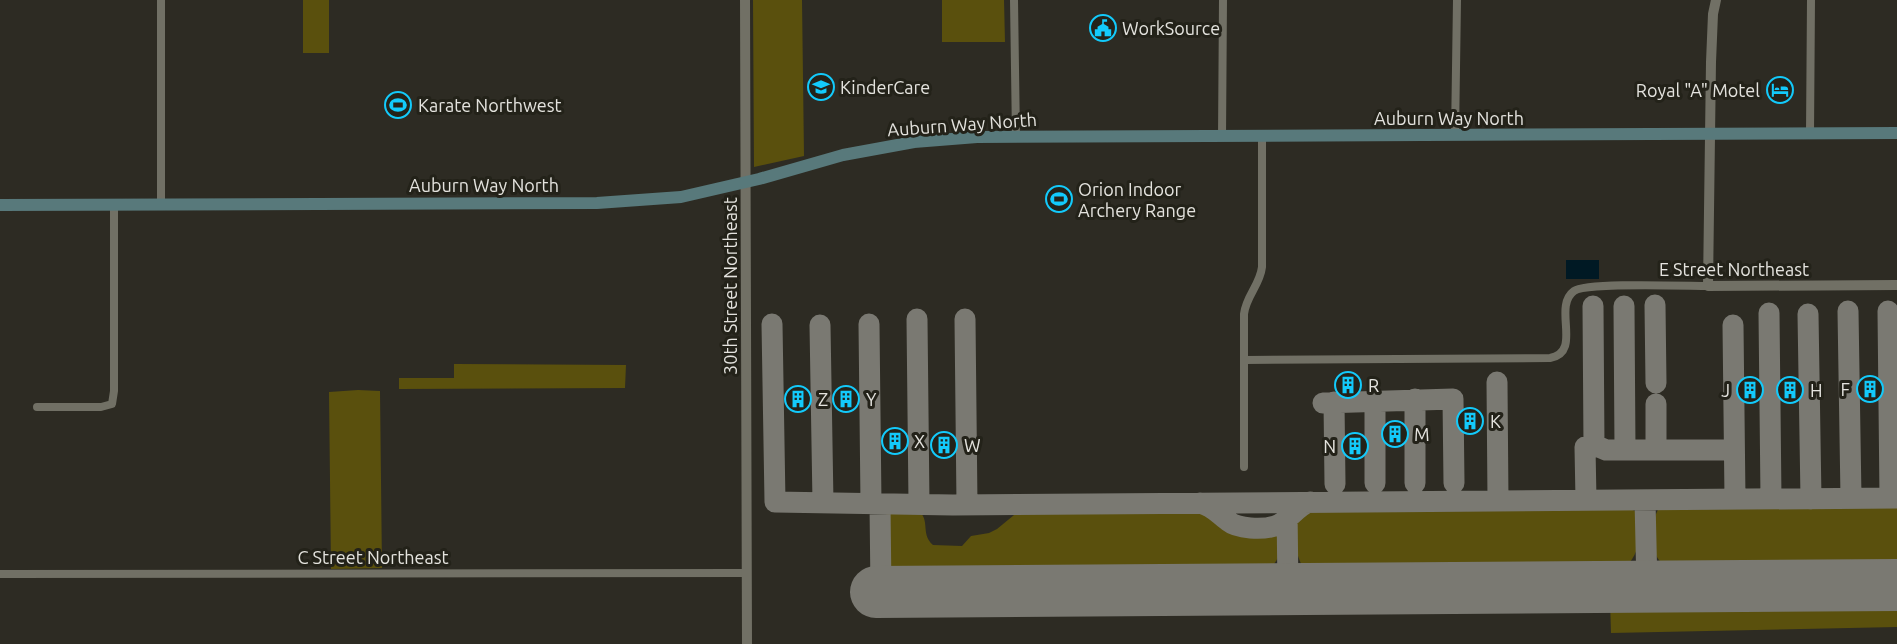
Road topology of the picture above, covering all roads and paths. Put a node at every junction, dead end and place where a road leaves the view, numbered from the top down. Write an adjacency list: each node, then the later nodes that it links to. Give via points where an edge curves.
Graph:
1 (161, 0): 20 (street)
2 (745, 0): 17 (street, 30th Street Northeast)
3 (1014, 0): 14 (street)
4 (1223, 0): 15 (street)
5 (1457, 0): 13 (street)
6 (1709, 0): 9 (street)
7 (1716, 0): 9 (street)
8 (1811, 0): 10 (street)
9 (1713, 14): 12 (street)
10 (1810, 133): 11 (main road, Auburn Way North); 12 (main road, Auburn Way North)
11 (1897, 133)
12 (1710, 134): 13 (main road, Auburn Way North); 22 (street)
13 (1455, 136): 16 (main road, Auburn Way North)
14 (1016, 137): 15 (main road, Auburn Way North); 17 (main road, Auburn Way North, via 888,146)
15 (1222, 137): 16 (main road, Auburn Way North)
16 (1262, 137): 23 (street, via 1262,267 1258,284 1245,306)
17 (746, 182): 20 (main road, Auburn Way North, via 681,197 620,202); 27 (street, 30th Street Northeast)
18 (114, 204): 19 (main road, Auburn Way North); 20 (main road, Auburn Way North); 24 (street, via 112,404)
19 (0, 205)
20 (161, 205)
21 (1897, 285): 22 (street, E Street Northeast)
22 (1708, 286): 23 (street, E Street Northeast, via 1598,286 1573,292 1565,310 1567,337 1557,357)
23 (1245, 360): 25 (street)
24 (37, 407)
25 (1244, 467)
26 (0, 573): 27 (street, C Street Northeast)
27 (747, 573): 28 (street, 30th Street Northeast)
28 (747, 644)

